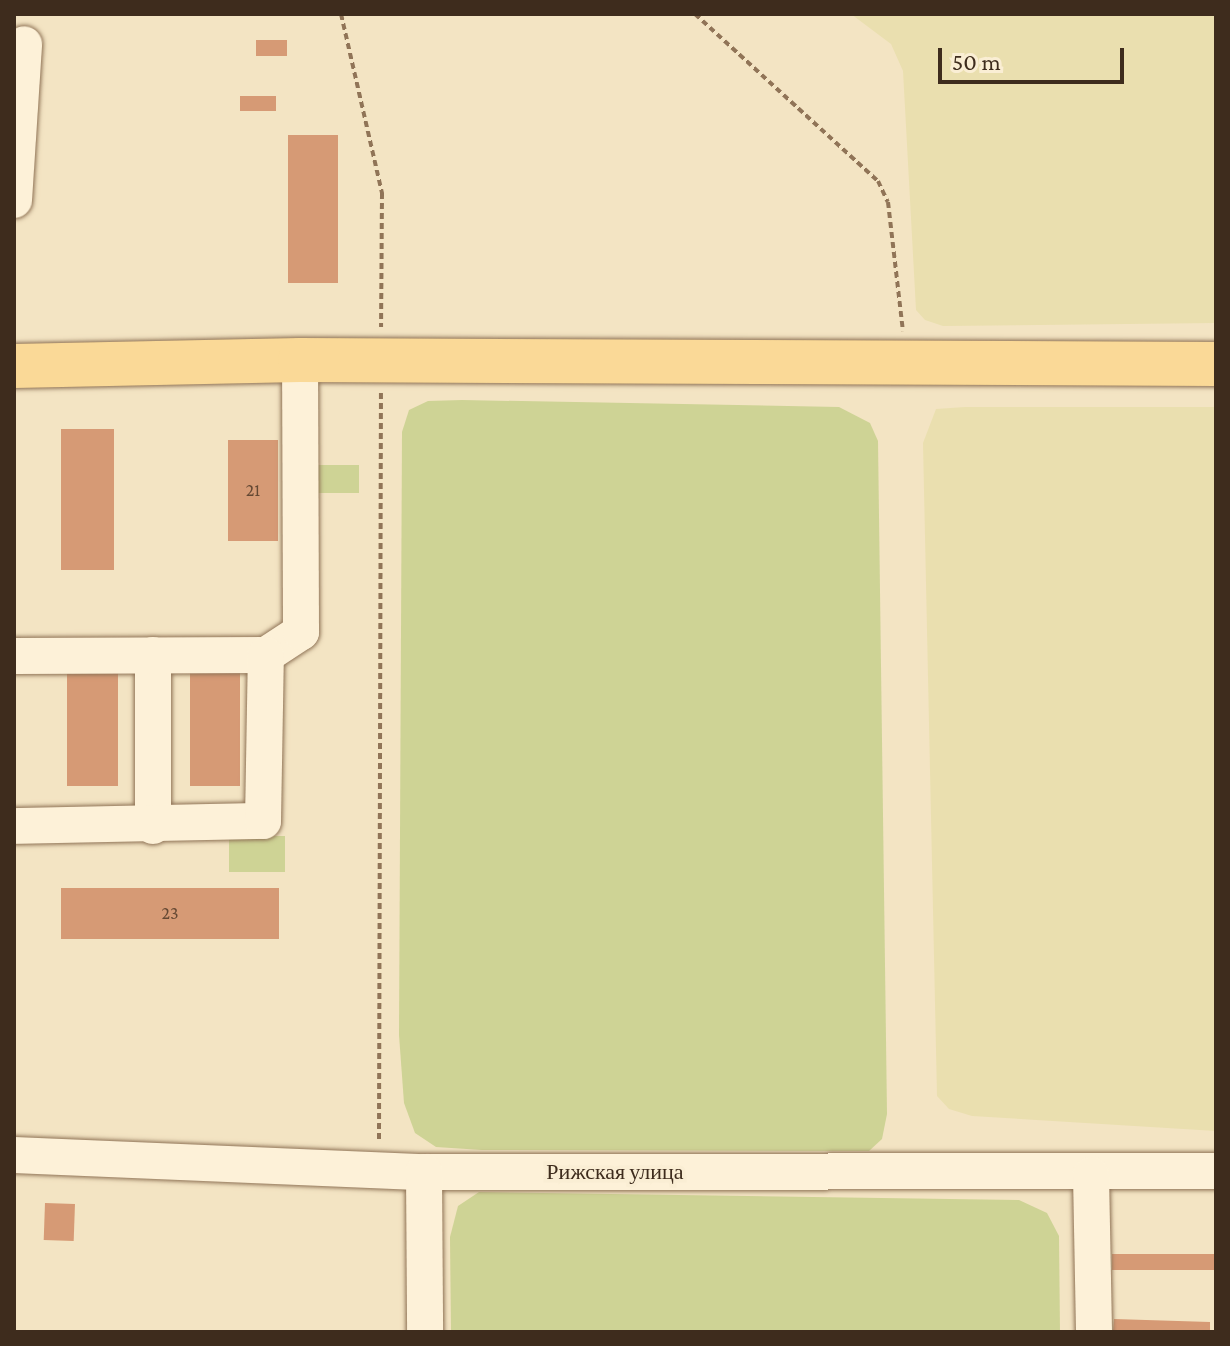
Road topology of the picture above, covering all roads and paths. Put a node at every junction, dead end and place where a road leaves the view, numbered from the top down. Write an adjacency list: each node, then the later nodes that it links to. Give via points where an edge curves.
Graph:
1 (341, 14): 6 (path, via 382,193)
2 (695, 14): 8 (path, via 878,181 888,202)
3 (24, 44): 4 (street)
4 (14, 200)
5 (300, 360): 6 (main road); 9 (main road); 11 (street, via 303,624 296,638)
6 (381, 361): 8 (main road); 16 (path)
7 (1216, 364): 8 (main road)
8 (907, 365)
9 (14, 366)
10 (153, 655): 11 (street); 12 (street); 14 (street)
11 (266, 655): 14 (street, via 263,821)
12 (14, 656)
13 (14, 826): 14 (street)
14 (153, 826)
15 (14, 1155): 16 (street, Рижская улица)
16 (379, 1169): 18 (street, Рижская улица)
17 (1216, 1171): 19 (street, Рижская улица)
18 (424, 1172): 19 (street, Рижская улица); 20 (street)
19 (1091, 1175): 21 (street)
20 (425, 1332)
21 (1094, 1332)

